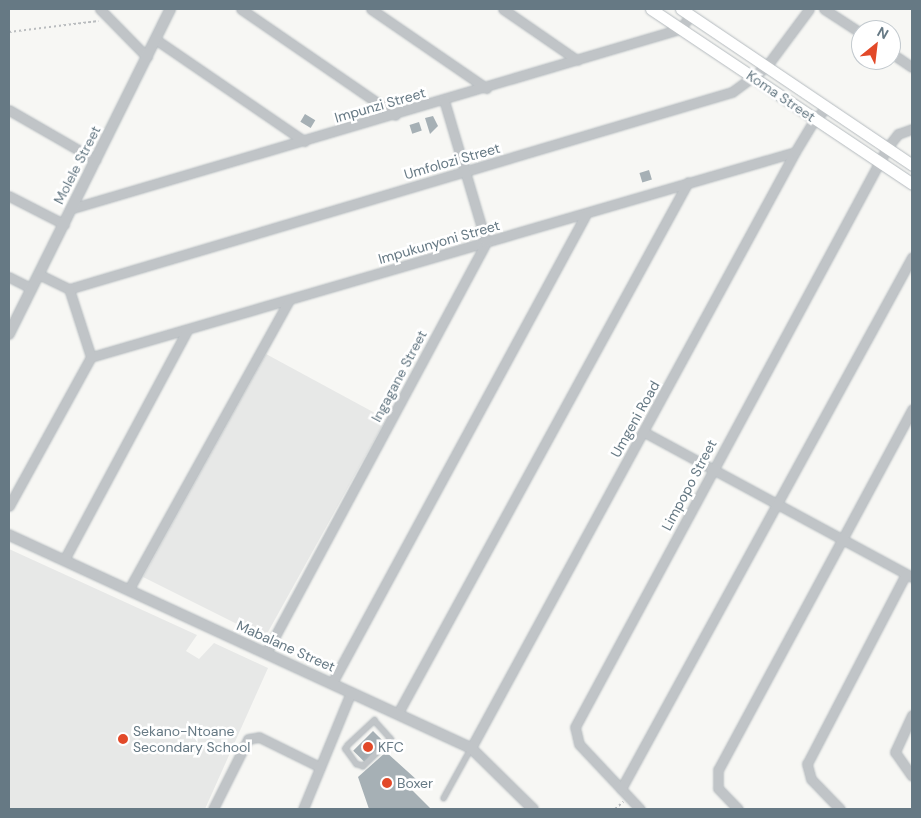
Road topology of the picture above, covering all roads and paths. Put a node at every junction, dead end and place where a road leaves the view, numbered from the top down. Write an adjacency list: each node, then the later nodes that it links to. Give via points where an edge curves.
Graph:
1 (100, 9): 10 (street)
2 (170, 9): 14 (street, Molele Street)
3 (240, 9): 25 (street)
4 (372, 9): 21 (street)
5 (503, 9): 16 (street)
6 (651, 9): 12 (main road, Koma Street)
7 (809, 9): 18 (street, Umfolozi Street)
8 (824, 9): 11 (street)
9 (686, 12): 12 (street); 18 (main road, Koma Street)
10 (111, 20): 13 (path); 15 (street)
11 (851, 27)
12 (680, 29): 16 (street, Impunzi Street); 20 (main road, Koma Street)
13 (9, 32)
14 (155, 39): 15 (street, Molele Street); 28 (street)
15 (147, 56): 31 (street, Molele Street)
16 (577, 60): 21 (street, Impunzi Street)
17 (901, 60): 19 (street)
18 (766, 67): 20 (street, Umfolozi Street); 23 (main road, Koma Street)
19 (912, 67)
20 (754, 78): 26 (main road, Koma Street); 34 (street, Umfolozi Street, via 732,92)
21 (486, 88): 22 (street, Impunzi Street)
22 (444, 100): 25 (street, Impunzi Street); 34 (street)
23 (827, 107): 26 (street, Umgeni Road); 29 (main road, Koma Street)
24 (9, 110): 31 (street)
25 (395, 115): 28 (street, Impunzi Street)
26 (815, 119): 30 (street, Umgeni Road); 32 (main road, Koma Street)
27 (912, 129): 29 (street, via 898,134)
28 (304, 141): 38 (street, Impunzi Street)
29 (887, 148): 32 (street, Limpopo Street); 33 (main road, Koma Street)
30 (794, 152): 35 (street, Impukunyoni Street); 52 (street, Umgeni Road)
31 (96, 160): 38 (street, Molele Street)
32 (881, 163): 36 (main road, Koma Street); 53 (street, Limpopo Street)
33 (912, 164)
34 (465, 172): 41 (street); 46 (street, Umfolozi Street)
35 (688, 182): 39 (street, Impukunyoni Street); 64 (street)
36 (912, 184)
37 (9, 196): 40 (street)
38 (70, 209): 40 (street, Molele Street)
39 (585, 216): 41 (street, Impukunyoni Street); 62 (street)
40 (64, 224): 43 (street, Molele Street)
41 (486, 242): 47 (street, Impukunyoni Street); 61 (street, Ingagane Street)
42 (912, 257): 54 (street)
43 (38, 274): 45 (street, Molele Street); 46 (street)
44 (9, 277): 45 (street)
45 (31, 288): 49 (street, Molele Street)
46 (69, 289): 50 (street)
47 (289, 300): 48 (street, Impukunyoni Street); 60 (street)
48 (188, 331): 50 (street, Impukunyoni Street); 58 (street)
49 (9, 334)
50 (91, 357): 55 (street)
51 (912, 408): 57 (street)
52 (644, 432): 53 (street); 67 (street, Umgeni Road)
53 (713, 469): 54 (street); 70 (street, Limpopo Street, via 575,727 579,744)
54 (779, 502): 57 (street); 70 (street)
55 (9, 506)
56 (9, 535): 58 (street, Mabalane Street)
57 (842, 538): 59 (street); 76 (street, via 716,773 718,788)
58 (64, 560): 60 (street, Mabalane Street)
59 (909, 575): 77 (street, via 807,764 811,778)
60 (129, 589): 61 (street, Mabalane Street)
61 (266, 653): 62 (street, Mabalane Street)
62 (332, 683): 63 (street, Mabalane Street)
63 (351, 692): 64 (street, Mabalane Street); 68 (street)
64 (398, 713): 67 (street, Mabalane Street)
65 (912, 715): 69 (street, via 894,752)
66 (391, 739): 66 (lane, via 364,766 356,764 345,750 374,720)
67 (471, 748): 71 (lane); 74 (street, Mabalane Street)
68 (320, 767): 72 (street, via 259,737 248,739); 73 (street)
69 (912, 776)
70 (621, 789): 75 (street, Limpopo Street)
71 (443, 798)
72 (213, 809)
73 (303, 809)
74 (533, 809)
75 (640, 809)
76 (738, 809)
77 (840, 809)

